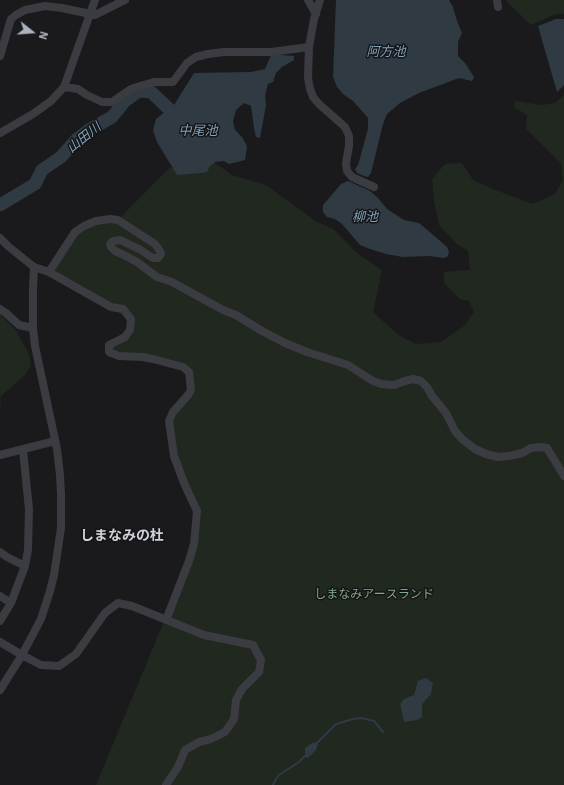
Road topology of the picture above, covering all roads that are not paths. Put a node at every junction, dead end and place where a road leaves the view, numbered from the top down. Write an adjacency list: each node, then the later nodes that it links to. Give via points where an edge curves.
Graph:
1 (95, 0): 5 (street)
2 (125, 0): 5 (street, via 95,15)
3 (308, 0): 6 (street)
4 (320, 0): 6 (street)
5 (90, 14): 7 (street, via 45,6 25,10 11,19); 11 (street)
6 (316, 14): 9 (street)
7 (9, 25): 8 (street); 10 (street)
8 (0, 26)
9 (309, 47): 11 (street, via 271,52 224,52 196,57 187,63 173,82 154,82 140,86 112,102 102,102 78,89); 13 (street, via 308,78 314,98 340,121 349,136 347,171 352,177)
10 (0, 56)
11 (64, 87): 12 (street, via 51,101 33,114)
12 (0, 133)
13 (374, 187)
14 (0, 238): 15 (street)
15 (34, 267): 16 (street); 18 (street)
16 (49, 272): 22 (street, via 75,232 96,221 118,220 155,244 162,254 158,258 153,258 139,248 120,240 114,240 110,244 111,247 157,277 172,282 285,343 348,365 373,381 394,385 413,379 421,381 446,413 455,431 475,449 498,457 531,448 547,448); 27 (street, via 111,307 123,309 131,319 130,330 125,337 109,344 109,352 119,356 153,358 183,367 189,372 188,396 168,421 174,456 197,511 194,544)
17 (0, 309): 18 (street, via 19,325)
18 (32, 328): 19 (street)
19 (55, 441): 20 (street); 30 (street, via 62,504 54,575 45,607)
20 (23, 450): 21 (street); 24 (street, via 29,510)
21 (0, 455)
22 (564, 476)
23 (0, 552): 24 (street)
24 (25, 566): 26 (street)
25 (0, 596): 26 (street)
26 (11, 603): 28 (street)
27 (166, 620): 30 (street, via 118,603 105,613 76,654 58,666 41,665); 32 (street, via 204,635 253,645 261,660 259,672 242,689 236,700 234,719 225,732 185,750)
28 (0, 621)
29 (0, 642): 30 (street)
30 (22, 655): 31 (street)
31 (0, 690)
32 (166, 785)

